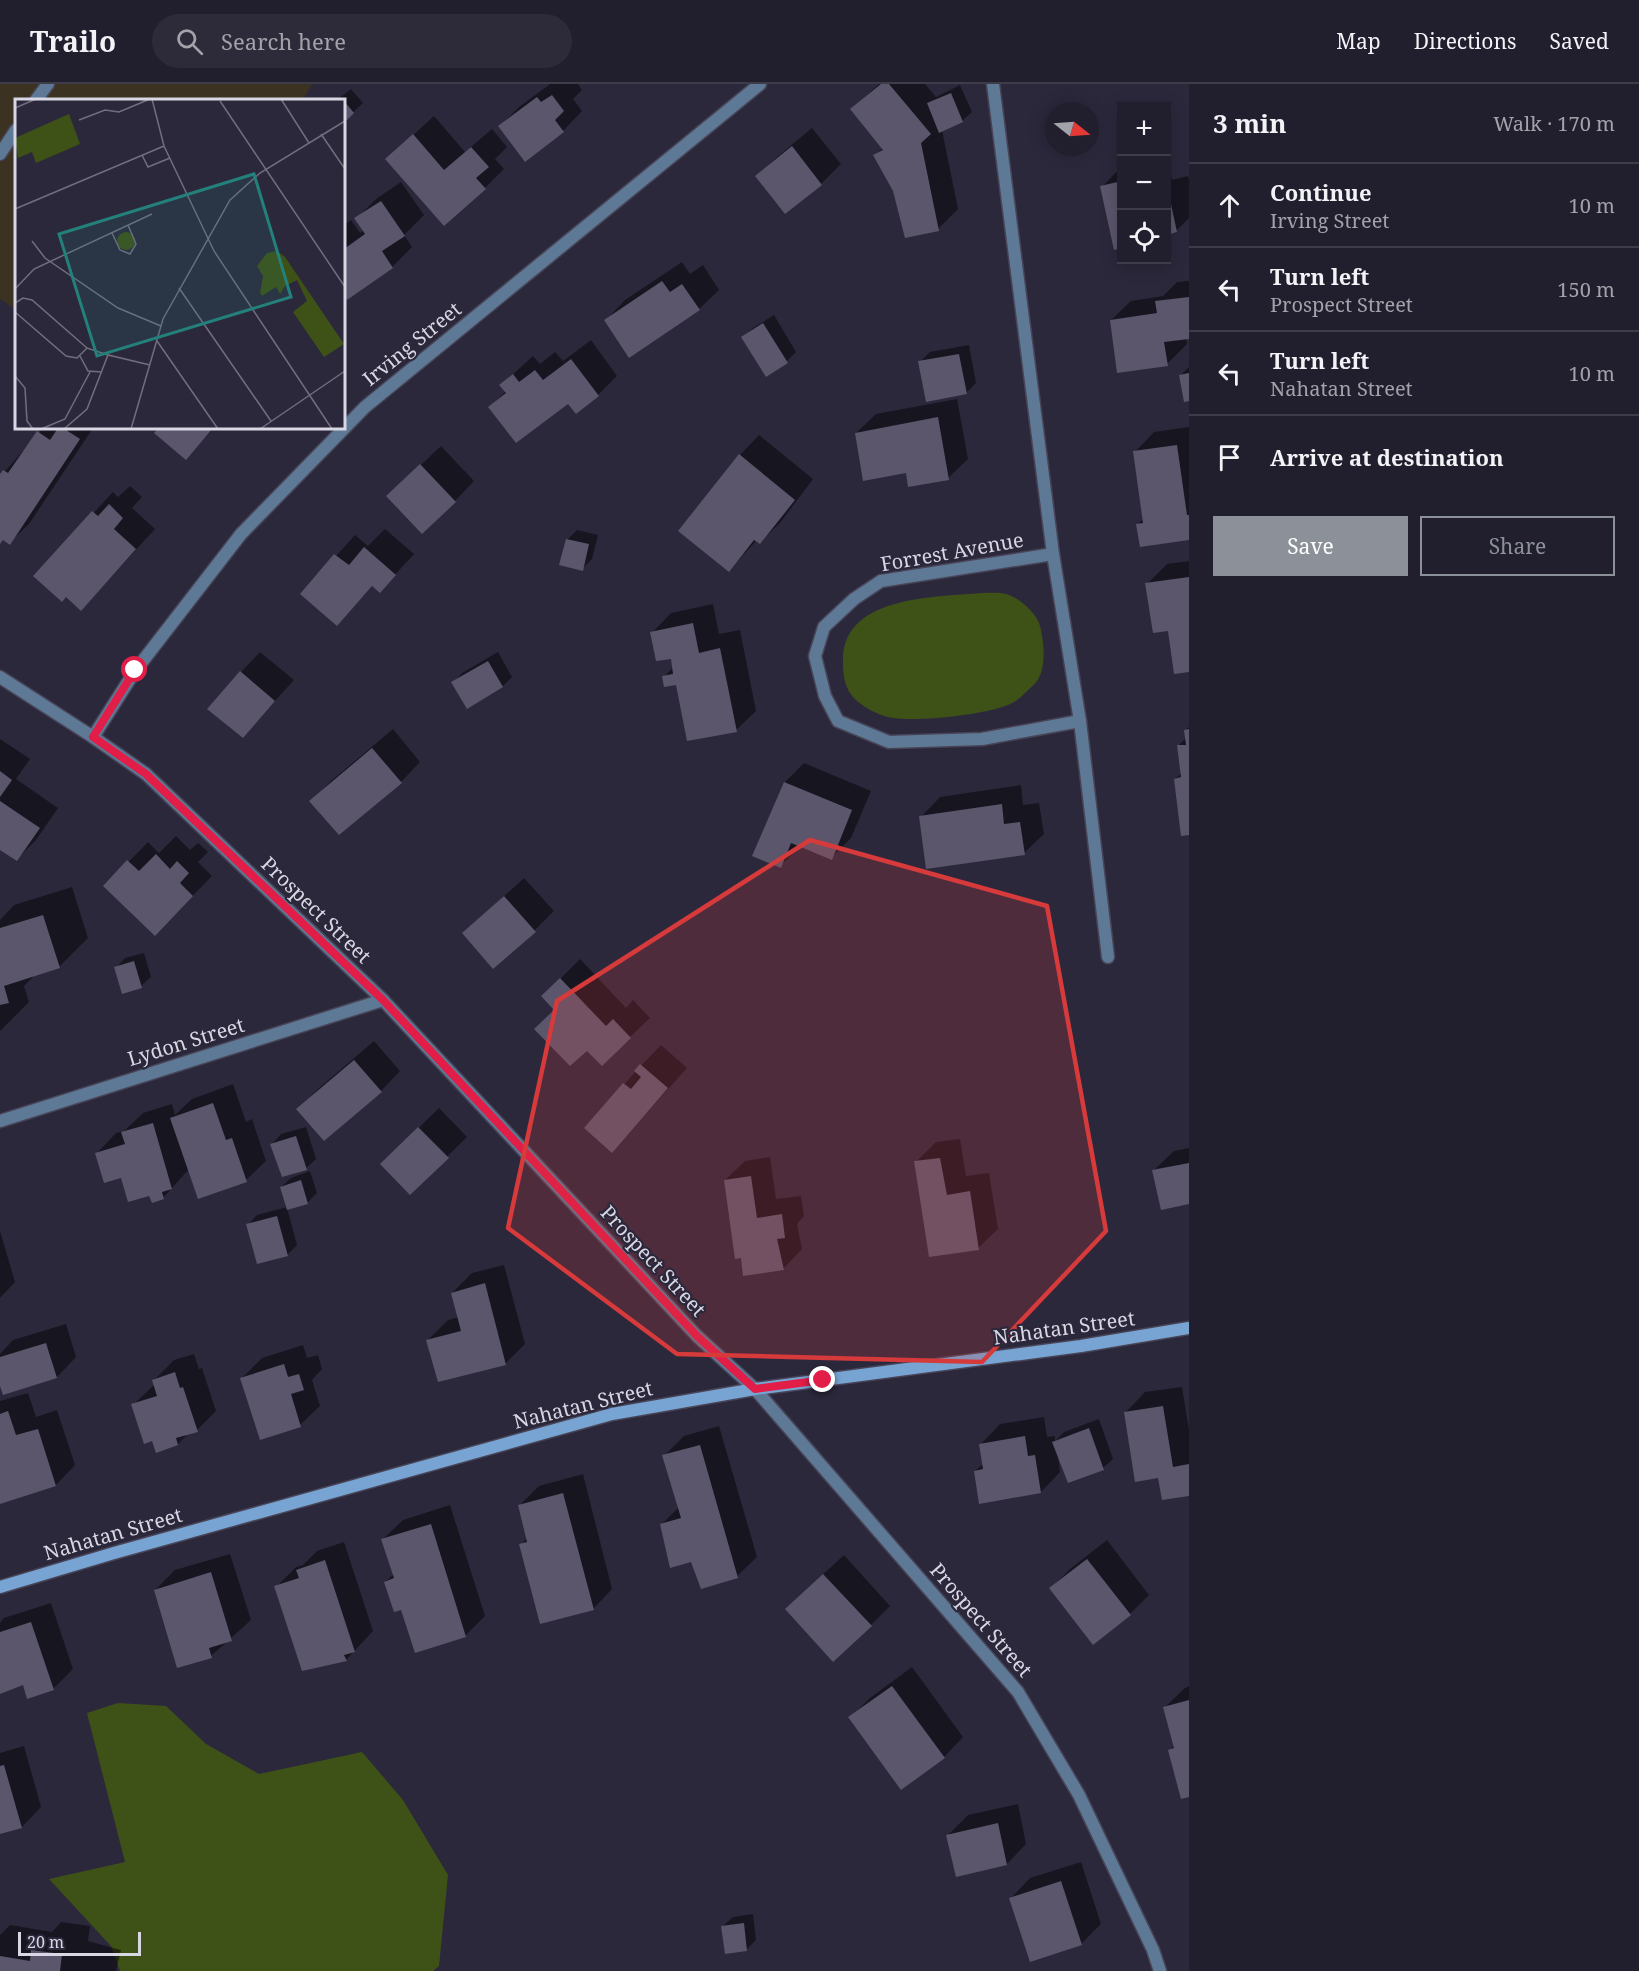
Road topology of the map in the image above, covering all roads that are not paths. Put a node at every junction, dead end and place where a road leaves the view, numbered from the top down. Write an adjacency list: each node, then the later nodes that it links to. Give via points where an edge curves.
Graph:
1 (48, 84): 4 (street)
2 (760, 84): 7 (street, Irving Street, via 365,407)
3 (993, 84): 9 (street, Forrest Avenue)
4 (37, 99)
5 (15, 132): 6 (street)
6 (0, 154)
7 (345, 427)
8 (344, 429): 12 (street, Irving Street, via 241,534 135,670)
9 (1053, 554): 11 (street, Forrest Avenue); 11 (street, Forrest Avenue, via 881,581 824,627 815,656 825,696 838,722 889,742 982,739)
10 (0, 677): 12 (street, Prospect Street)
11 (1080, 721): 13 (street, Forrest Avenue)
12 (93, 737): 14 (street, Prospect Street, via 146,774)
13 (1108, 957)
14 (383, 1000): 15 (street, Lydon Street); 17 (street, Prospect Street, via 697,1336)
15 (0, 1121)
16 (1189, 1328): 17 (main road, Nahatan Street)
17 (755, 1389): 18 (main road, Nahatan Street, via 612,1414); 19 (street, Prospect Street, via 1018,1692 1079,1795)
18 (0, 1587)
19 (1160, 1971)

